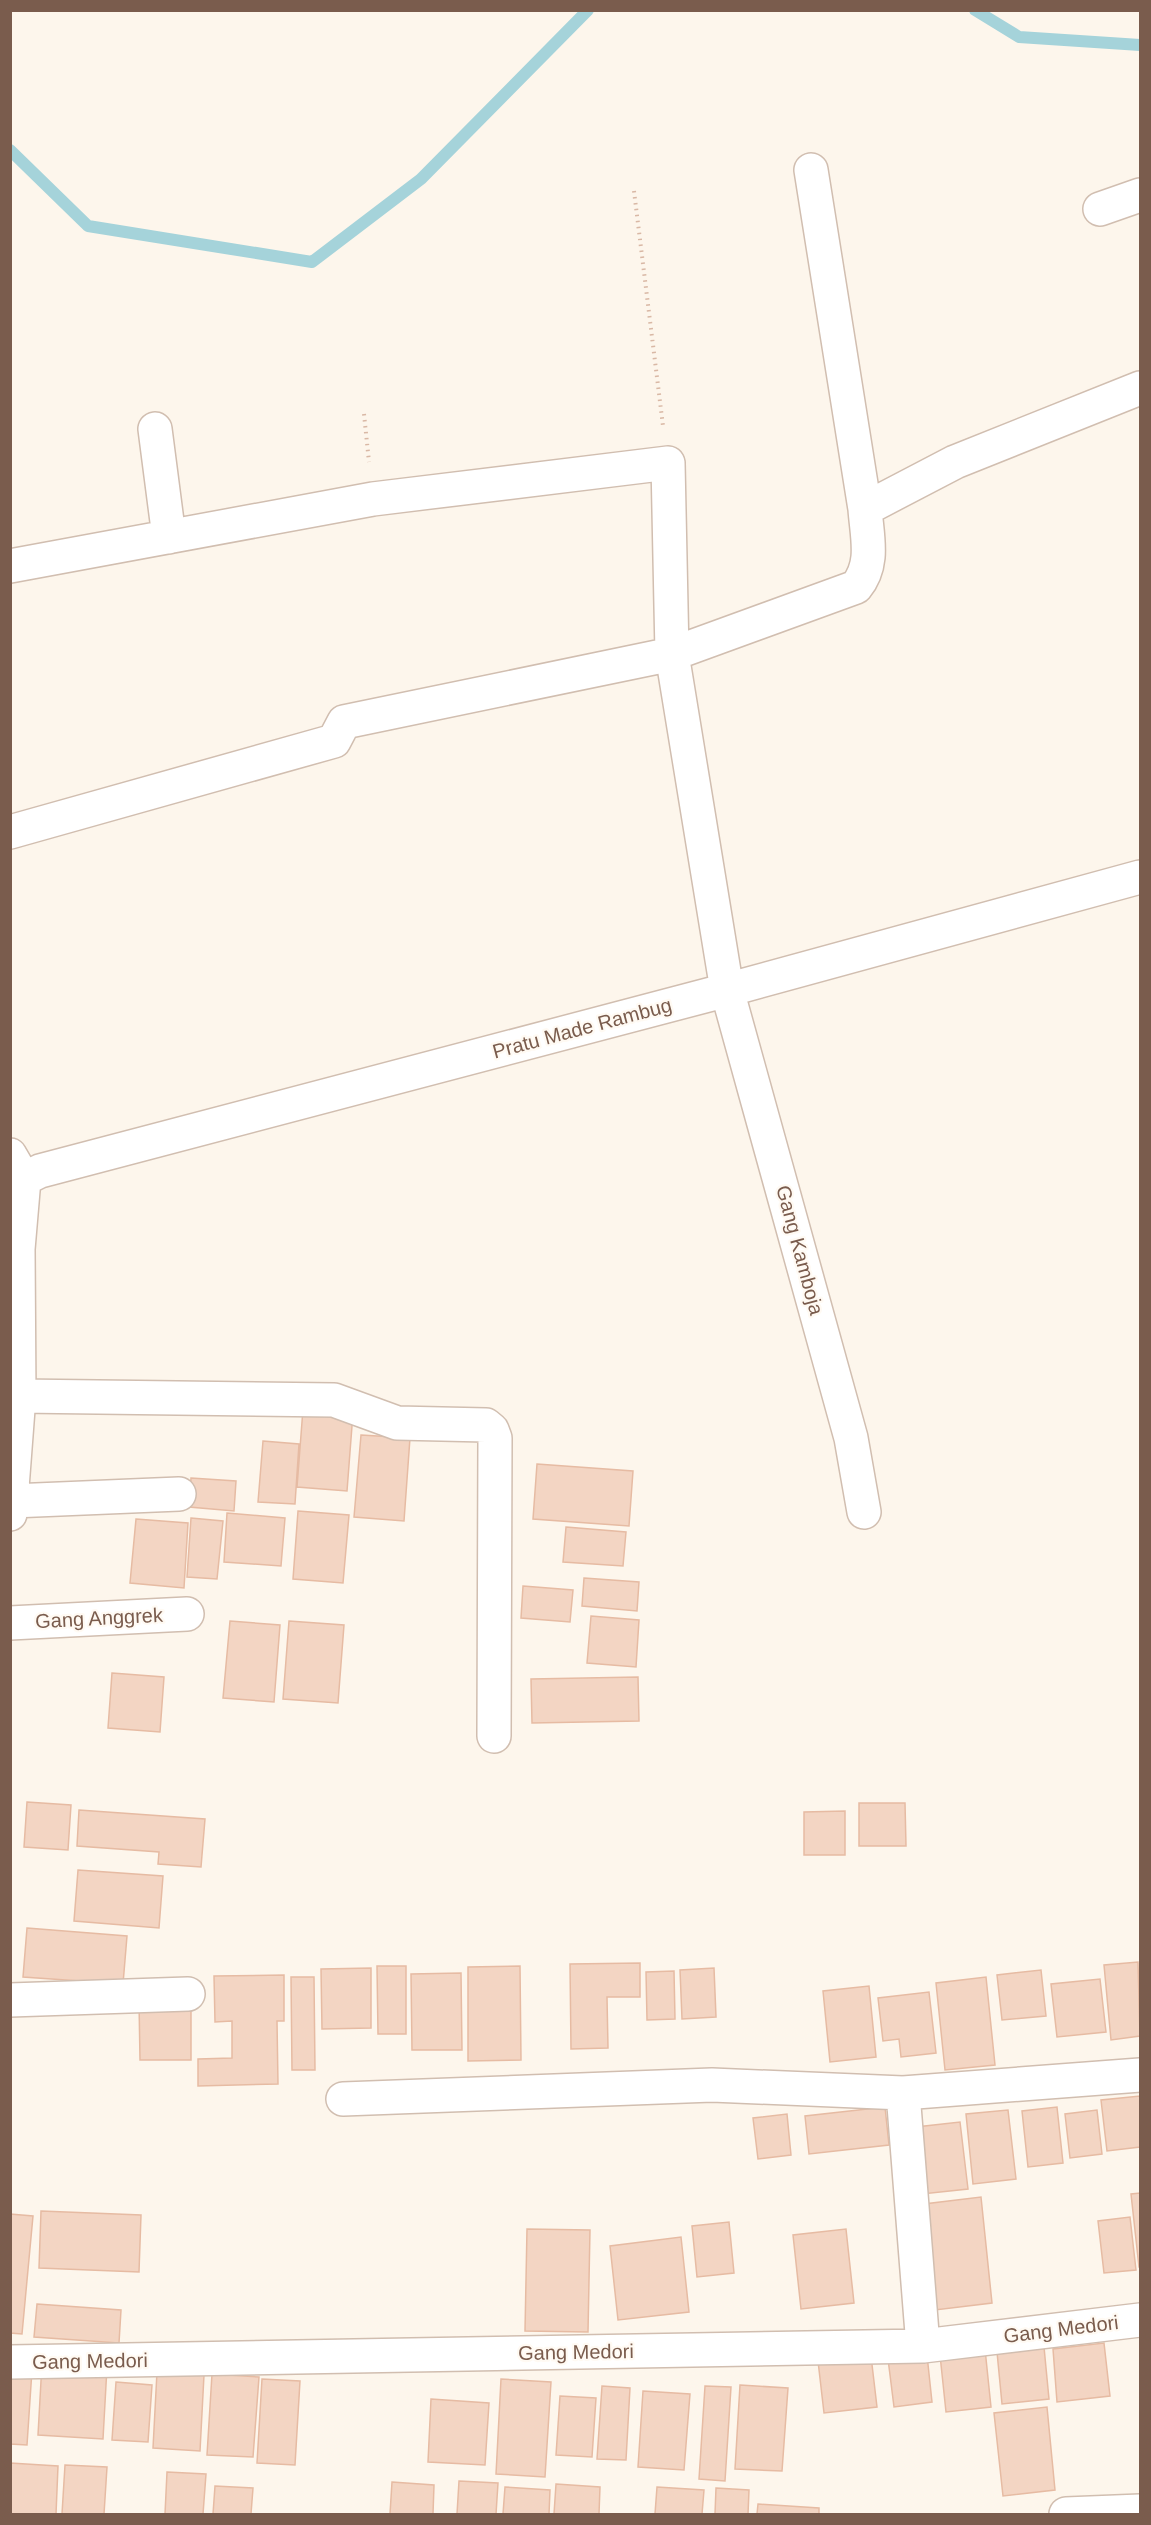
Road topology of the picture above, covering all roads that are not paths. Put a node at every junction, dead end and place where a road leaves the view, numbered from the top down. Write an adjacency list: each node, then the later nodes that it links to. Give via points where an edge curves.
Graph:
1 (812, 170): 6 (street)
2 (1140, 195): 3 (street)
3 (1100, 210)
4 (1140, 388): 6 (street, via 954,462)
5 (155, 429): 7 (street)
6 (865, 509): 9 (street, via 870,563 866,576 856,587)
7 (169, 537): 8 (street); 9 (street, Gang Kamboja, via 373,499 668,463)
8 (10, 567)
9 (672, 654): 10 (street, via 344,722 334,741); 12 (street, Gang Kamboja)
10 (10, 832)
11 (1140, 878): 12 (street, Pratu Made Rambug)
12 (727, 990): 13 (street, Pratu Made Rambug, via 40,1171); 18 (street, Gang Kamboja, via 851,1438)
13 (17, 1167): 14 (street)
14 (14, 1249): 15 (street)
15 (19, 1396): 16 (street); 21 (street, via 334,1400 397,1423 486,1425 495,1438)
16 (11, 1493): 17 (street)
17 (179, 1494)
18 (864, 1512)
19 (187, 1614): 20 (street, Gang Anggrek)
20 (10, 1623)
21 (494, 1736)
22 (188, 1994): 23 (street)
23 (10, 2000)
24 (1140, 2075): 25 (street)
25 (903, 2093): 26 (street, via 712,2085); 28 (street)
26 (343, 2099)
27 (1140, 2320): 28 (street, Gang Medori)
28 (922, 2346): 29 (street, Gang Medori)
29 (10, 2362)
30 (1140, 2511): 31 (street)
31 (1066, 2514)

